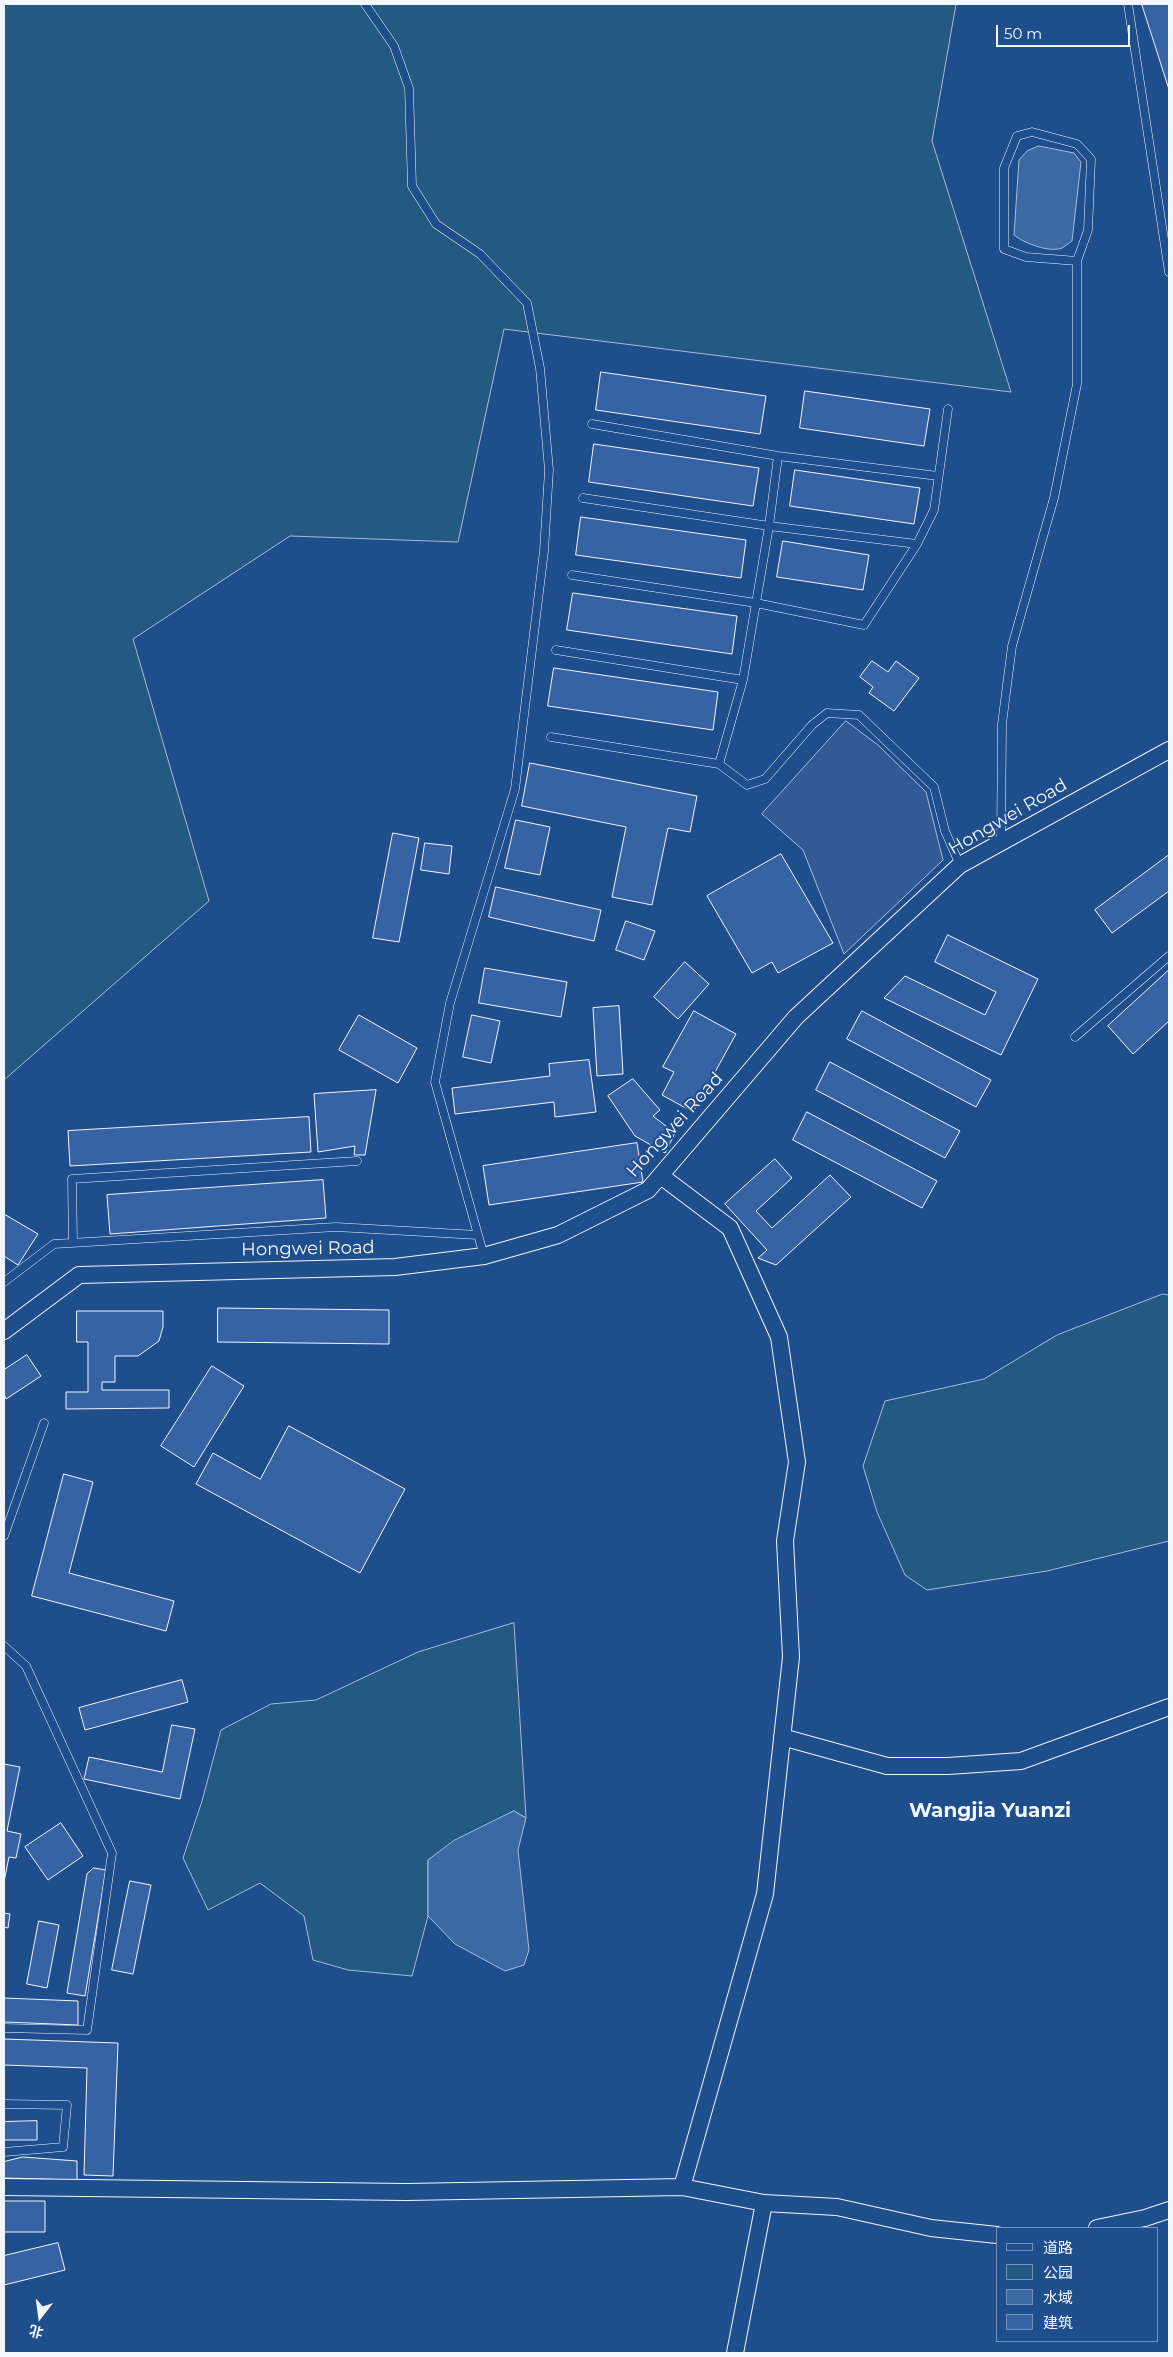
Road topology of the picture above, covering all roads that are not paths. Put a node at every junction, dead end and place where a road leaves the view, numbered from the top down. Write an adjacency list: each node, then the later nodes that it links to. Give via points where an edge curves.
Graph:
1 (365, 4): 26 (lane, via 394,46 409,88 412,186 436,224 480,254 527,302 540,368 549,470 544,551 515,789 450,1003 435,1082)
2 (1128, 4): 3 (lane)
3 (1166, 227): 5 (lane)
4 (1077, 261): 4 (lane, via 1088,230 1091,159 1077,144 1032,132 1017,136 1004,168 1004,249 1026,258); 20 (lane, via 1077,384 1054,498 1012,646 1002,724)
5 (1169, 272)
6 (948, 410): 9 (lane)
7 (592, 424): 8 (lane)
8 (778, 456): 9 (lane); 11 (lane)
9 (938, 476): 12 (lane, via 934,510)
10 (583, 498): 11 (lane)
11 (769, 526): 12 (lane); 14 (lane)
12 (917, 544): 14 (lane, via 864,625)
13 (572, 576): 14 (lane)
14 (756, 604): 16 (lane)
15 (556, 650): 16 (lane)
16 (743, 680): 19 (lane)
17 (551, 737): 19 (lane)
18 (1169, 750): 20 (street, Hongwei Road)
19 (719, 764): 21 (lane, via 747,785 765,779 812,725 827,713 858,715 934,787 945,831)
20 (1001, 842): 21 (street, Hongwei Road)
21 (960, 865): 25 (street, Hongwei Road, via 796,1017)
22 (1169, 956): 23 (lane)
23 (1075, 1037)
24 (357, 1161): 27 (lane, via 72,1179)
25 (660, 1176): 28 (street, Hongwei Road, via 648,1190 558,1235); 35 (street, via 730,1228 779,1337 797,1462 785,1541 791,1657)
26 (478, 1235): 27 (lane, via 336,1227); 28 (lane)
27 (73, 1243): 29 (lane, via 54,1244)
28 (484, 1256): 30 (street, Hongwei Road, via 395,1267 79,1275)
29 (4, 1282)
30 (4, 1331)
31 (44, 1423): 32 (lane)
32 (4, 1536)
33 (4, 1646): 36 (lane, via 26,1666 112,1853 87,2030)
34 (1169, 1707): 35 (street, via 1020,1761 888,1766)
35 (782, 1737): 40 (street, via 765,1894)
36 (4, 2028)
37 (4, 2104): 38 (lane, via 67,2105 63,2148)
38 (4, 2152)
39 (4, 2187): 40 (street, via 406,2192)
40 (682, 2187): 41 (street)
41 (764, 2203): 44 (street, via 837,2207 931,2228); 45 (street)
42 (1169, 2210): 43 (street)
43 (1102, 2227)
44 (996, 2235)
45 (735, 2353)

